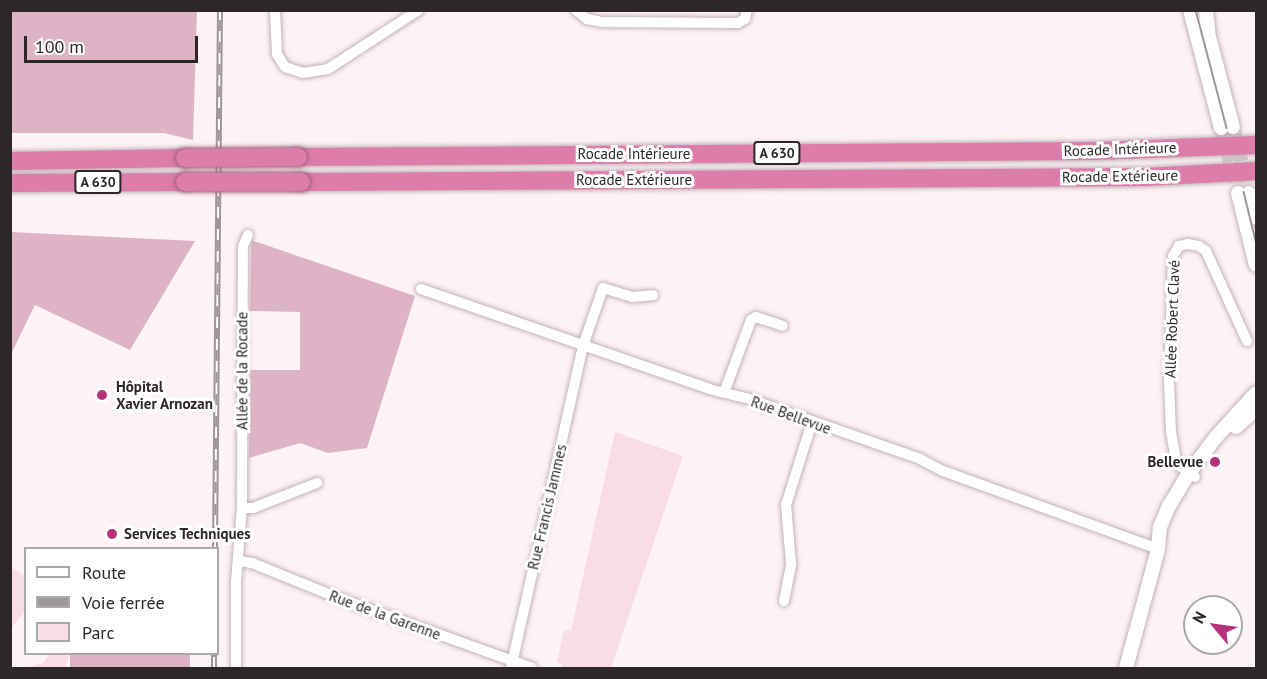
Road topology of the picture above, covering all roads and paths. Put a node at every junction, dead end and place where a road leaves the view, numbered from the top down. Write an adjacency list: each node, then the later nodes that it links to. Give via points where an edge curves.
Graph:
1 (275, 10): 2 (street, via 275,47 280,62 294,72 319,72)
2 (419, 10)
3 (576, 10): 4 (street, via 587,19 602,22 738,23 745,19)
4 (747, 10)
5 (1190, 10): 6 (street, via 1227,128)
6 (1206, 10)
7 (1257, 145): 8 (highway, Rocade Intérieure / A 630, bridge, via 1095,151)
8 (10, 160)
9 (1257, 171): 10 (highway, Rocade Extérieure / A 630, bridge, via 1145,177)
10 (10, 183)
11 (1257, 218): 13 (street, via 1244,193)
12 (248, 235): 25 (street, Allée de la Rocade, via 243,246)
13 (1257, 265)
14 (421, 289): 18 (street, Rue Bellevue)
15 (653, 295): 18 (street, Rue Francis Jammes, via 632,297 603,288)
16 (783, 326): 19 (street, via 751,320)
17 (1247, 341): 23 (street, Allée Robert Clavé, via 1206,251 1199,246 1179,246 1173,256 1170,402 1173,452 1181,467)
18 (583, 346): 19 (street, Rue Bellevue); 29 (street, Rue Francis Jammes)
19 (724, 393): 22 (street, Rue Bellevue)
20 (1257, 393): 23 (street, via 1233,417)
21 (1257, 409): 23 (street, via 1228,434)
22 (812, 422): 26 (street, Rue Bellevue); 28 (street, via 786,505 791,564)
23 (1192, 475): 26 (street, via 1160,527)
24 (317, 483): 25 (street, via 253,508)
25 (242, 508): 27 (street, Allée de la Rocade)
26 (1158, 549): 32 (street)
27 (239, 561): 29 (street, Rue de la Garenne); 30 (street, Allée de la Rocade)
28 (784, 601)
29 (512, 665): 31 (street, Rue de la Garenne)
30 (236, 669)
31 (532, 669)
32 (1126, 669)

